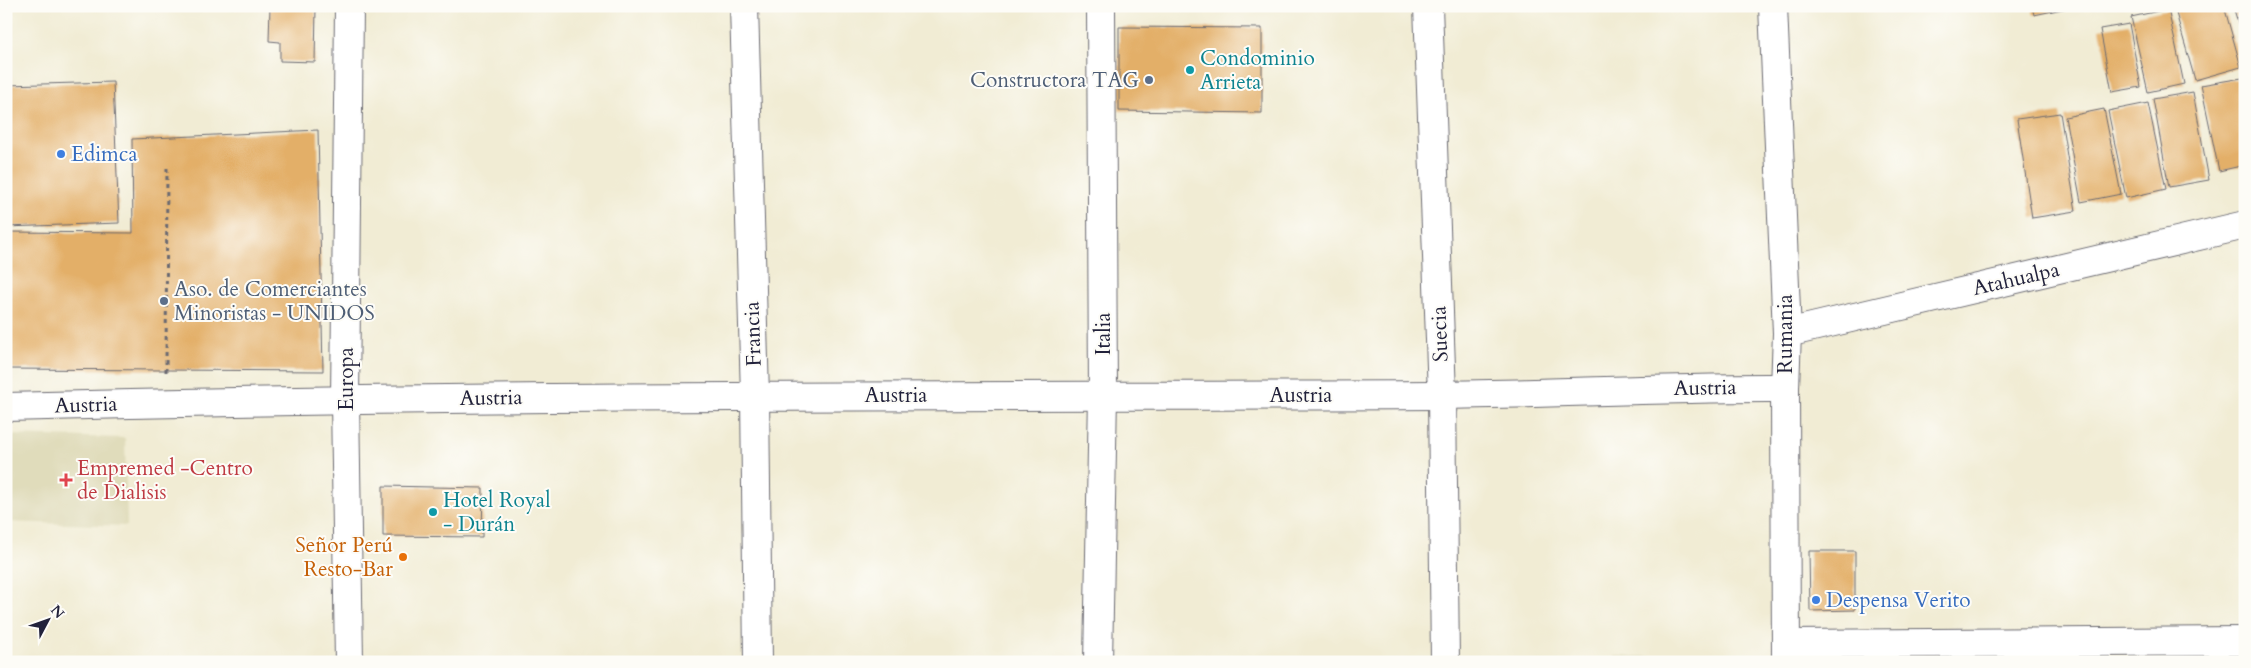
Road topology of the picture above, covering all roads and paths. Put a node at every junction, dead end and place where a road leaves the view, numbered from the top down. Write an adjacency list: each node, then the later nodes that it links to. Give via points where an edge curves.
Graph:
1 (349, 6): 13 (street, Europa)
2 (744, 6): 12 (street, Francia)
3 (1101, 6): 10 (street, Italia)
4 (1428, 6): 11 (street, Suecia)
5 (1773, 6): 8 (street, Rumania)
6 (167, 164): 14 (path)
7 (2245, 225): 8 (street, Atahualpa)
8 (1787, 333): 9 (street, Rumania)
9 (1785, 388): 11 (street, Austria); 17 (street, Rumania)
10 (1103, 395): 11 (street, Austria); 12 (street, Austria); 20 (street, Italia)
11 (1442, 395): 21 (street, Suecia)
12 (755, 396): 13 (street, Austria); 19 (street, Francia)
13 (345, 400): 14 (street, Austria); 18 (street, Europa)
14 (166, 403): 15 (street, Austria)
15 (6, 407)
16 (2245, 641): 17 (street)
17 (1786, 653)
18 (349, 662)
19 (758, 662)
20 (1098, 662)
21 (1445, 662)

